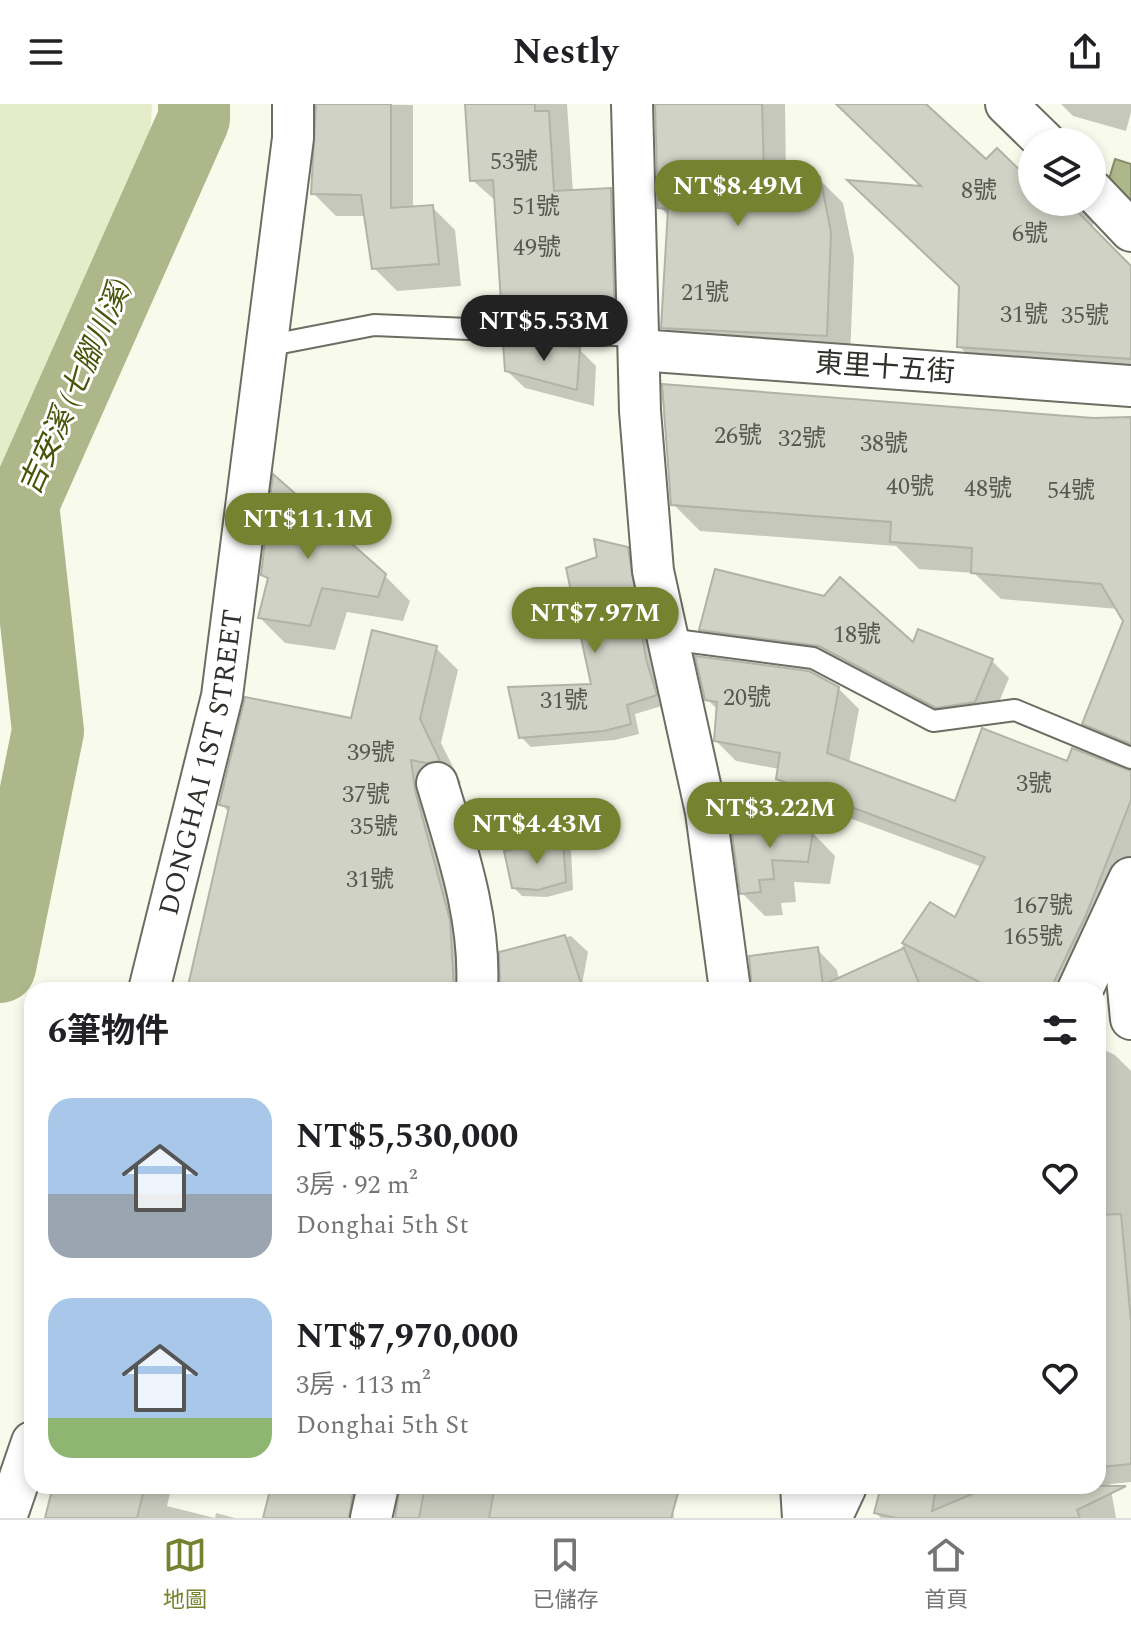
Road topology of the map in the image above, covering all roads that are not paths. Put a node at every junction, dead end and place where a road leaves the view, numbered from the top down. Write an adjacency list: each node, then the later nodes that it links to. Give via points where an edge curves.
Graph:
1 (293, 104): 8 (street, DONGHAI 1ST STREET)
2 (632, 104): 7 (street)
3 (1006, 104): 4 (street)
4 (1031, 128)
5 (1106, 205): 6 (street)
6 (1131, 231)
7 (638, 343): 8 (lane, via 374,325); 9 (street, 東里十五街); 10 (street, via 653,571)
8 (266, 346): 14 (street, DONGHAI 1ST STREET, via 222,696)
9 (1131, 386)
10 (668, 639): 11 (lane, via 813,658 933,721 1015,710); 16 (street, via 706,812)
11 (1131, 758)
12 (437, 783): 15 (street, via 464,875 479,957)
13 (1126, 893): 17 (street); 18 (street)
14 (151, 982)
15 (477, 982)
16 (729, 982)
17 (1084, 982)
18 (1131, 1019)
19 (24, 1465): 23 (street)
20 (376, 1494): 24 (street)
21 (802, 1494): 25 (street)
22 (840, 1494): 26 (street)
23 (6, 1518)
24 (371, 1518)
25 (803, 1518)
26 (829, 1518)

